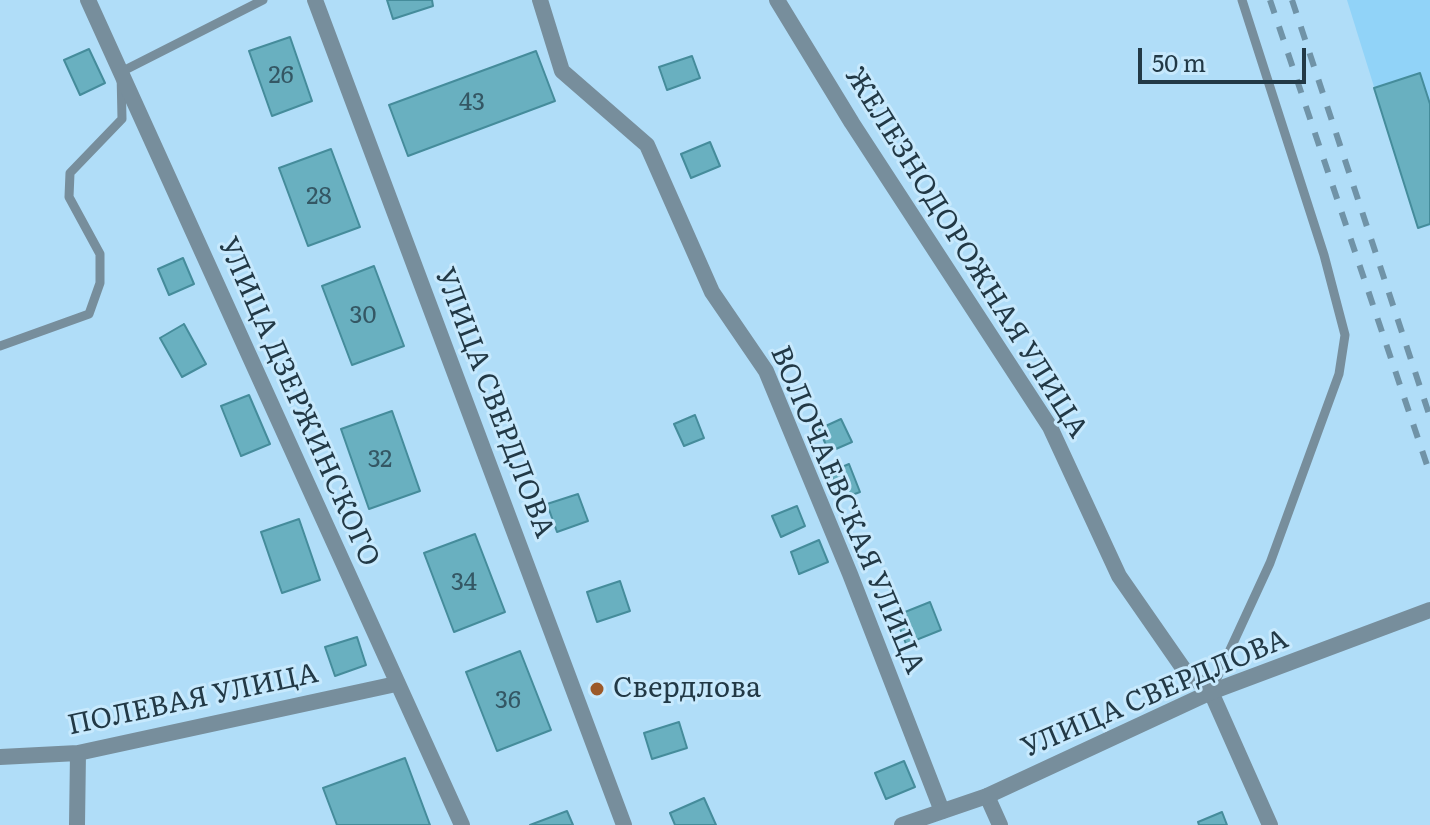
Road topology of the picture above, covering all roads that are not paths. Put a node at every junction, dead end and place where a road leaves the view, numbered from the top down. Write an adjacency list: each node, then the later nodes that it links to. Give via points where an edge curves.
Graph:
1 (88, 0): 7 (street, УЛИЦА ДЗЕРЖИНСКОГО)
2 (263, 0): 7 (lane)
3 (315, 0): 18 (street, УЛИЦА СВЕРДЛОВА)
4 (540, 0): 15 (street, ВОЛОЧАЕВСКАЯ УЛИЦА, via 562,71 647,145 712,292 766,371)
5 (777, 0): 11 (street, ЖЕЛЕЗНОДОРОЖНАЯ УЛИЦА, via 1050,427 1119,576 1185,671)
6 (1242, 0): 11 (lane, via 1345,335 1339,374 1270,563)
7 (121, 72): 8 (lane, via 122,119 70,173 69,197 100,254 100,283 89,314); 10 (street, УЛИЦА ДЗЕРЖИНСКОГО)
8 (0, 346)
9 (1430, 610): 11 (street, УЛИЦА СВЕРДЛОВА)
10 (396, 684): 12 (street, ПОЛЕВАЯ УЛИЦА); 17 (street, УЛИЦА ДЗЕРЖИНСКОГО)
11 (1211, 692): 14 (street, УЛИЦА СВЕРДЛОВА); 21 (street, ЖЕЛЕЗНОДОРОЖНАЯ УЛИЦА)
12 (78, 753): 13 (street, ПОЛЕВАЯ УЛИЦА); 16 (street)
13 (0, 757)
14 (987, 796): 15 (street, УЛИЦА СВЕРДЛОВА); 20 (street)
15 (942, 811): 19 (street, УЛИЦА СВЕРДЛОВА)
16 (77, 825)
17 (462, 825)
18 (624, 825)
19 (902, 825)
20 (1000, 825)
21 (1270, 825)

